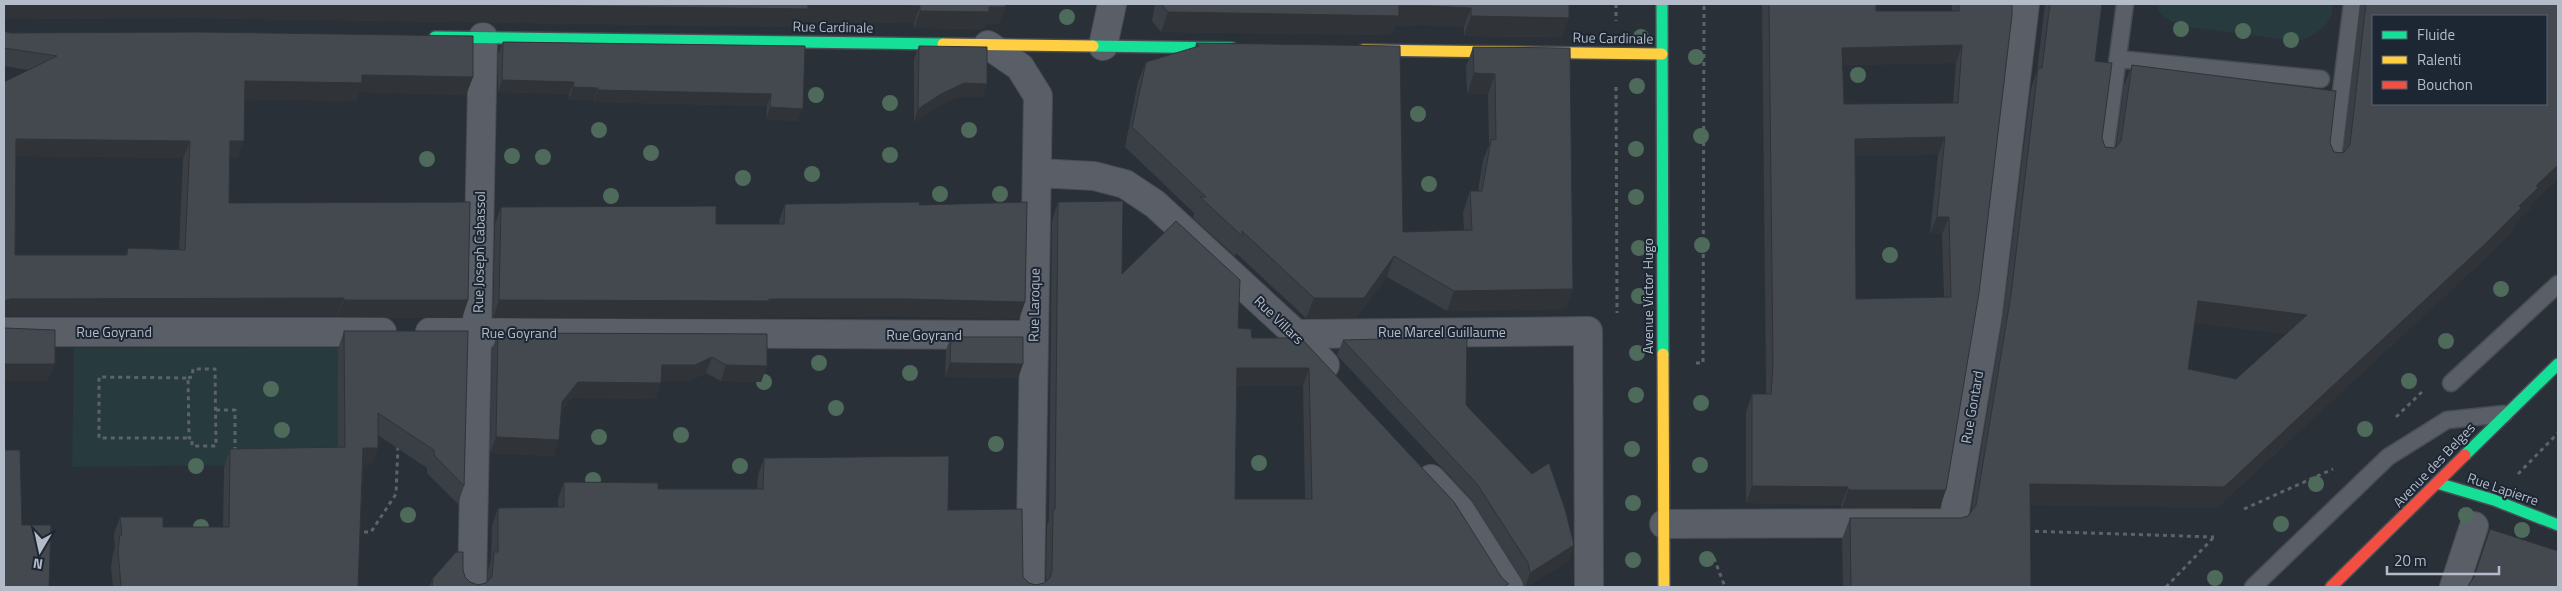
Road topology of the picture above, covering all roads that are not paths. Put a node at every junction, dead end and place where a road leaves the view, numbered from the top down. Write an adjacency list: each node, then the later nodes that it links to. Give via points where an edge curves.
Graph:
1 (1112, 4): 9 (street)
2 (1662, 4): 12 (street, Avenue Victor Hugo)
3 (2024, 4): 29 (street, Rue Gontard, via 1988,313 1953,523)
4 (2126, 4): 13 (lane)
5 (2352, 4): 16 (lane)
6 (425, 37): 7 (street, Rue Cardinale)
7 (483, 37): 8 (street, Rue Cardinale); 20 (street, Rue Joseph Cabassol)
8 (988, 45): 9 (street, Rue Cardinale); 17 (street, Rue Laroque, via 1020,67 1038,96)
9 (1103, 46): 10 (street, Rue Cardinale)
10 (1241, 48)
11 (1350, 50): 12 (street, Rue Cardinale)
12 (1662, 54): 29 (street, Avenue Victor Hugo)
13 (2118, 59): 14 (lane); 15 (lane)
14 (2321, 79)
15 (2104, 160)
16 (2332, 165)
17 (1038, 173): 21 (street, Rue Villars, via 1094,176 1125,184 1155,204); 22 (street, Rue Laroque)
18 (2558, 284): 25 (lane)
19 (4, 332): 20 (street, Rue Goyrand)
20 (477, 332): 22 (street, Rue Goyrand); 32 (street, Rue Joseph Cabassol)
21 (1296, 334): 24 (street, Rue Villars); 35 (street, Rue Marcel Guillaume, via 1588,331)
22 (1033, 335): 33 (street, Rue Laroque)
23 (2558, 364): 26 (street, Avenue des Belges)
24 (1342, 383)
25 (2451, 383)
26 (2504, 414): 28 (street, Avenue des Belges); 37 (lane, via 2447,420 2388,457)
27 (1414, 460): 34 (street, via 1460,510)
28 (2438, 483): 30 (street, Rue Lapierre); 38 (street, Avenue des Belges)
29 (1664, 524): 36 (street, Avenue Victor Hugo)
30 (2558, 525)
31 (2474, 526): 39 (street)
32 (472, 587)
33 (1030, 587)
34 (1508, 587)
35 (1588, 587)
36 (1664, 587)
37 (2253, 587)
38 (2331, 587)
39 (2454, 587)

